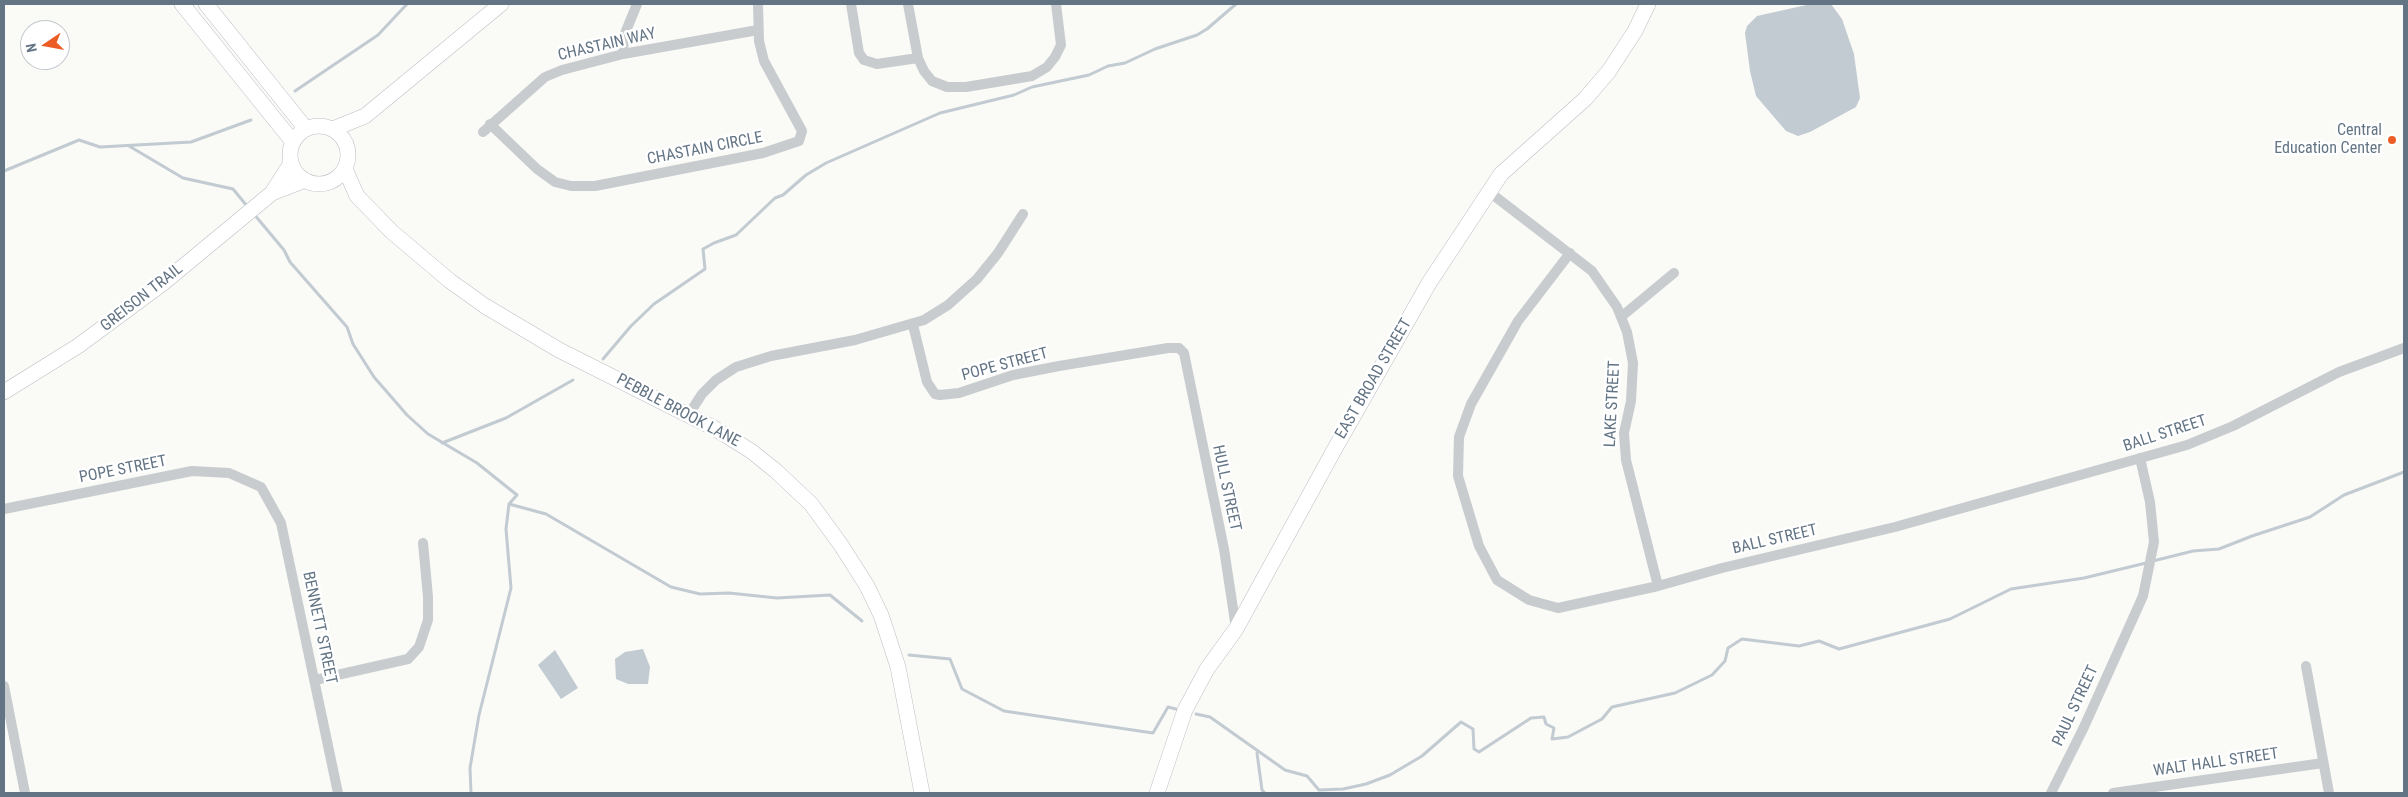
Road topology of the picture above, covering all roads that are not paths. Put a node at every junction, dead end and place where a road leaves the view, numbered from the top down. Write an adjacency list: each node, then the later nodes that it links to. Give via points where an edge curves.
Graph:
1 (182, 4): 17 (street)
2 (206, 4): 15 (street)
3 (501, 4): 13 (street)
4 (637, 4): 11 (street, via 624,36)
5 (758, 4): 10 (street, CHASTAIN CIRCLE)
6 (852, 4): 12 (street, via 859,53 864,60 877,64)
7 (908, 4): 12 (street)
8 (1056, 4): 12 (street, via 1061,45 1047,67 1032,76 966,88 947,87 932,81)
9 (1648, 4): 23 (street, EAST BROAD STREET, via 1635,31 1603,78 1566,118 1500,174)
10 (758, 30): 11 (street, CHASTAIN WAY); 14 (street, CHASTAIN CIRCLE, via 764,61 802,131 799,141 763,153 595,186 571,186 555,182 537,170)
11 (623, 54): 14 (street, CHASTAIN WAY, via 546,77)
12 (918, 58)
13 (365, 116): 16 (street); 18 (street)
14 (487, 128)
15 (306, 129): 16 (street, via 315,126); 17 (street)
16 (333, 129): 18 (street)
17 (293, 142): 19 (street)
18 (347, 146): 20 (street)
19 (291, 163): 21 (street); 24 (street, GREISON TRAIL)
20 (345, 168): 22 (street, via 334,180); 25 (street, PEBBLE BROOK LANE)
21 (305, 180): 22 (street); 24 (street, GREISON TRAIL)
22 (326, 183): 25 (street, PEBBLE BROOK LANE)
23 (1488, 191): 27 (street, LAKE STREET); 40 (street, EAST BROAD STREET, via 1429,283 1332,452)
24 (272, 193): 33 (street, GREISON TRAIL, via 162,284 78,346)
25 (357, 196): 34 (street, PEBBLE BROOK LANE, via 415,252 485,306 559,350)
26 (1023, 214): 30 (street, via 977,278 948,305)
27 (1570, 254): 29 (street, LAKE STREET, via 1592,271); 39 (street, BALL STREET, via 1518,321 1471,404 1459,437 1458,476 1479,546 1497,580 1529,600 1558,608)
28 (1674, 274): 29 (street)
29 (1621, 317): 39 (street, LAKE STREET, via 1633,363 1631,401 1624,433 1626,460)
30 (913, 325): 32 (street, POPE STREET, via 927,382 935,394 940,395 960,393 1012,375 1059,366 1168,348 1178,348); 34 (street, via 771,356 736,367 716,380)
31 (2404, 348): 35 (street, BALL STREET, via 2339,372 2233,426)
32 (1184, 353): 40 (street, HULL STREET, via 1224,549)
33 (4, 392)
34 (689, 414): 47 (street, PEBBLE BROOK LANE, via 751,451 811,504 867,586 881,615 898,668)
35 (2140, 458): 39 (street, BALL STREET, via 1894,527); 49 (street, PAUL STREET, via 2150,502 2154,542 2143,596 2129,632)
36 (248, 481): 37 (street, POPE STREET, via 228,473 192,471); 42 (street, BENNETT STREET, via 261,487 281,523)
37 (4, 509)
38 (423, 543): 42 (street, via 428,612 419,647 408,659)
39 (1658, 586)
40 (1236, 630): 48 (street, EAST BROAD STREET, via 1207,669 1185,710)
41 (2306, 666): 44 (street)
42 (315, 680): 46 (street, BENNETT STREET)
43 (4, 686): 45 (street)
44 (2324, 763): 50 (street, WALT HALL STREET); 51 (street)
45 (24, 793)
46 (338, 793)
47 (922, 793)
48 (1157, 793)
49 (2051, 793)
50 (2113, 793)
51 (2329, 793)

